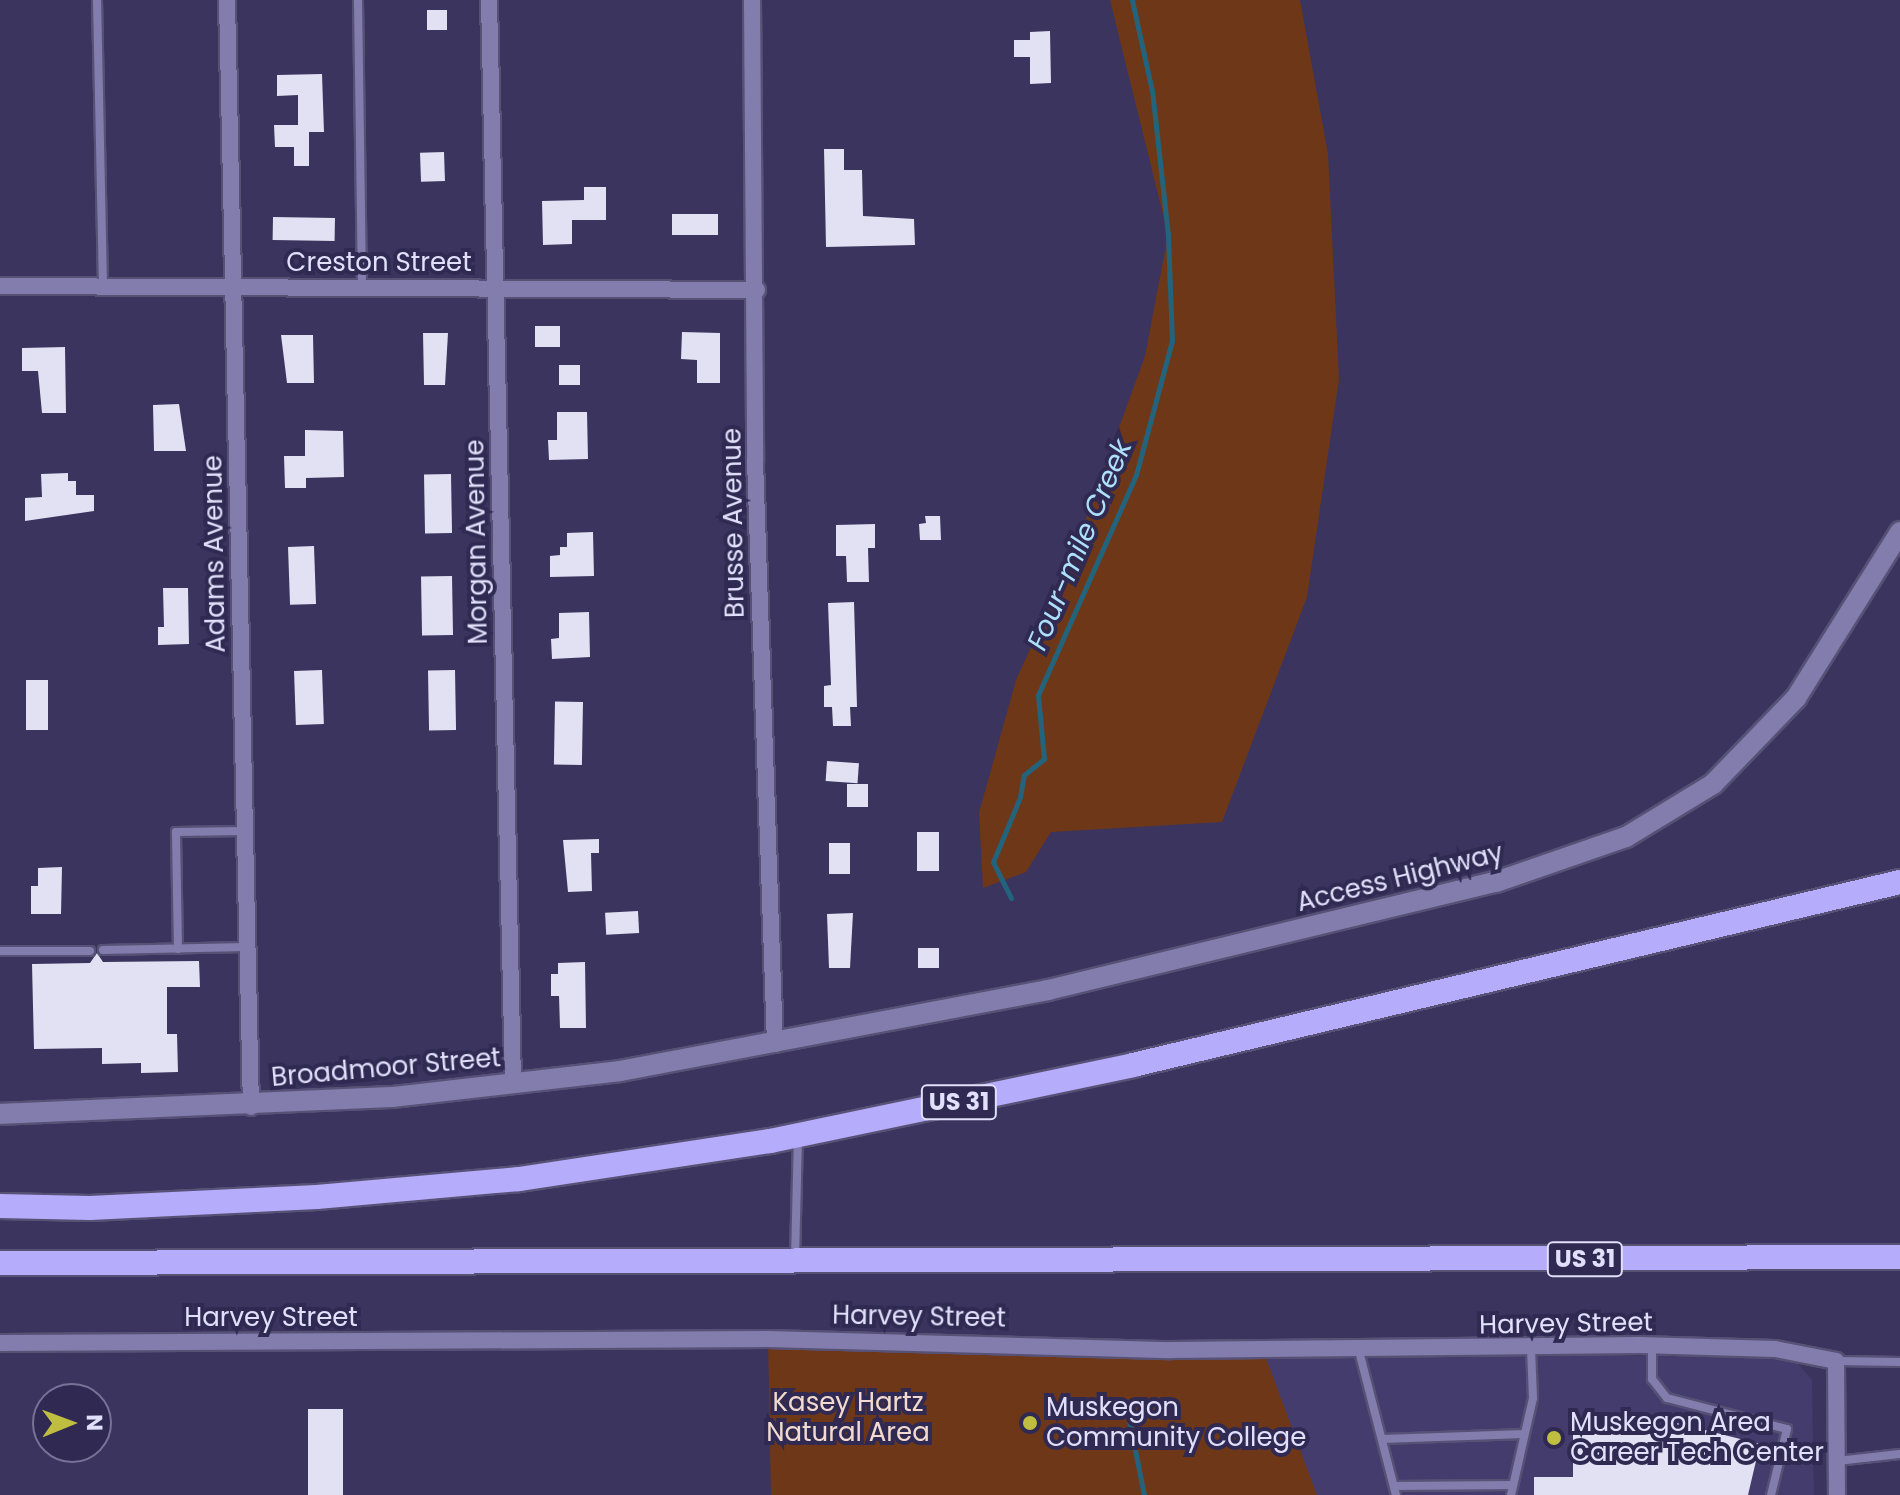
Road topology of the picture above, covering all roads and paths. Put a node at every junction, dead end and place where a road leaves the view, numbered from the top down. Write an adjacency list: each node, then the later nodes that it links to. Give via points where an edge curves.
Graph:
1 (97, 0): 7 (lane)
2 (227, 0): 8 (street, Adams Avenue)
3 (358, 0): 9 (lane)
4 (489, 0): 10 (street, Morgan Avenue)
5 (752, 0): 11 (street, Brusse Avenue)
6 (0, 286): 7 (street, Creston Street)
7 (103, 287): 8 (street, Creston Street)
8 (234, 287): 9 (street, Creston Street); 13 (street, Adams Avenue)
9 (362, 288): 10 (street, Creston Street)
10 (495, 288): 11 (street, Creston Street); 21 (street, Morgan Avenue)
11 (757, 290): 20 (street, Brusse Avenue, via 755,460)
12 (1900, 532): 20 (street, Access Highway, via 1796,698 1713,784 1626,837 1571,859 1426,901 1048,990)
13 (246, 831): 15 (street, Adams Avenue); 16 (lane, via 176,832)
14 (1900, 880): 24 (highway, US 31, via 1133,1065)
15 (248, 947): 16 (lane); 22 (street, Adams Avenue)
16 (178, 949): 17 (lane)
17 (103, 950)
18 (0, 951): 19 (lane)
19 (90, 951)
20 (775, 1044): 21 (street, Broadmoor Street, via 620,1071)
21 (513, 1082): 22 (street, Broadmoor Street)
22 (251, 1107): 23 (street, Broadmoor Street)
23 (0, 1114)
24 (798, 1135): 25 (highway, US 31, via 519,1179 317,1197 90,1208); 27 (lane)
25 (0, 1206)
26 (1900, 1257): 27 (highway, US 31)
27 (795, 1260): 28 (highway, US 31)
28 (0, 1263)
29 (0, 1343): 32 (street, Harvey Street, via 783,1339)
30 (1652, 1345): 31 (street, Harvey Street); 33 (street, Harvey Street, via 1775,1349); 42 (lane, via 1652,1379 1667,1398 1787,1429)
31 (1531, 1348): 32 (street, Harvey Street); 35 (lane, via 1533,1398)
32 (1359, 1351): 36 (lane)
33 (1836, 1361): 34 (lane); 38 (street)
34 (1900, 1362)
35 (1524, 1434): 36 (lane); 39 (lane)
36 (1382, 1439): 40 (lane)
37 (1900, 1454): 38 (lane)
38 (1837, 1461): 43 (street)
39 (1513, 1485): 40 (lane); 41 (lane)
40 (1395, 1490)
41 (1511, 1495)
42 (1771, 1495)
43 (1837, 1495)

